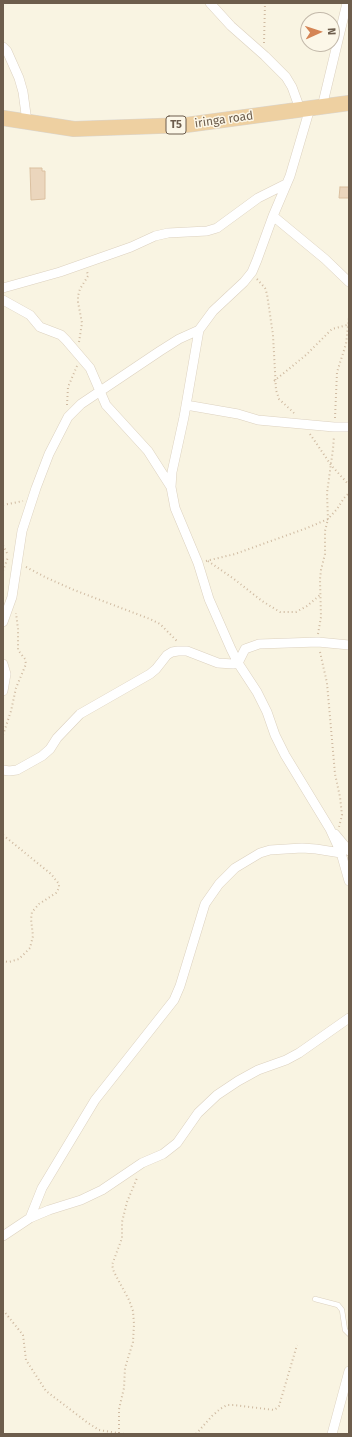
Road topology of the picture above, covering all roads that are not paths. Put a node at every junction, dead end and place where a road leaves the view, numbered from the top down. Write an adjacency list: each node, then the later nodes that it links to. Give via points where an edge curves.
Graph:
1 (210, 3): 5 (street, via 286,77)
2 (347, 3): 5 (street)
3 (3, 47): 7 (street, via 8,51 24,92)
4 (349, 103): 5 (highway, iringa road / T5)
5 (311, 108): 7 (highway, iringa road / T5, via 186,125 74,129); 8 (street)
6 (3, 118): 7 (highway, iringa road / T5)
7 (27, 122)
8 (286, 184): 9 (street); 11 (street, via 258,198 217,228 161,234 60,272)
9 (273, 216): 10 (street); 13 (street, via 252,272 213,311)
10 (349, 282)
11 (3, 288)
12 (3, 300): 14 (street, via 26,313 46,330 61,335 90,368)
13 (199, 330): 14 (street, via 179,339); 15 (street)
14 (99, 392): 17 (street, via 106,405 148,451); 18 (street, via 68,417 49,454 22,531 12,597)
15 (186, 405): 16 (street, via 258,420); 17 (street)
16 (349, 427)
17 (171, 487): 20 (street, via 175,508 203,562 209,599)
18 (3, 622)
19 (349, 645): 20 (street, via 318,642 253,646 245,649)
20 (238, 663): 23 (street, via 218,663 187,651 172,652 150,674 80,714 42,756 17,770); 24 (street, via 260,698 285,755)
21 (3, 664): 22 (street, via 6,674)
22 (3, 691)
23 (3, 770)
24 (345, 852): 25 (street); 27 (street, via 302,848 270,850 235,868 219,884 205,904 174,1000 95,1100 42,1188)
25 (349, 881)
26 (349, 1018): 27 (street, via 299,1053 238,1080 217,1095 198,1113 177,1143 163,1154 142,1163 102,1190)
27 (30, 1218): 28 (street)
28 (3, 1236)
29 (315, 1299): 30 (lane, via 338,1305)
30 (349, 1334)
31 (349, 1371): 32 (street)
32 (332, 1434)

